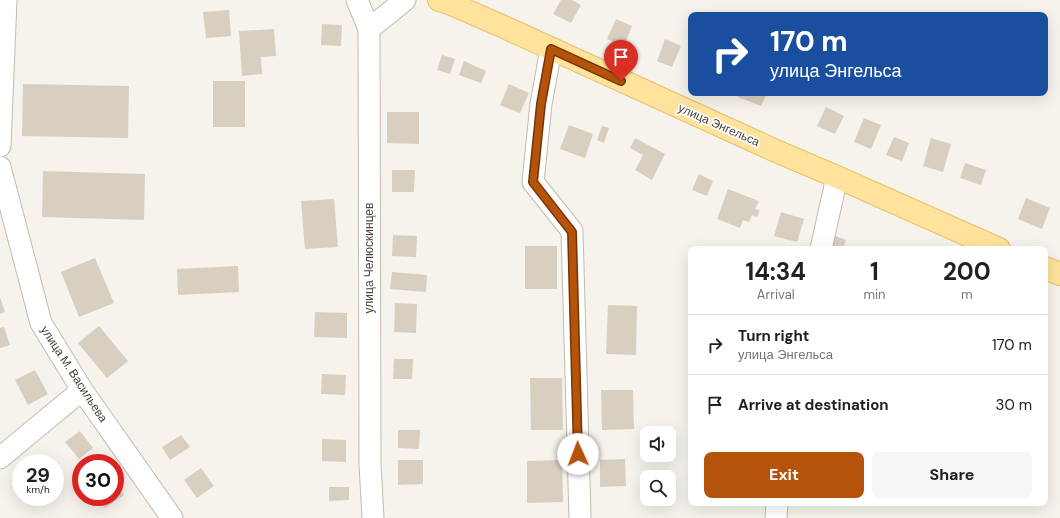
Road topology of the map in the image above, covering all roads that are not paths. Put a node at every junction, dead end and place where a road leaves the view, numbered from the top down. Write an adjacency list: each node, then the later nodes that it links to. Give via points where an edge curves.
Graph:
1 (6, 0): 7 (street)
2 (358, 0): 5 (street, улица Челюскинцев)
3 (405, 0): 5 (street)
4 (439, 0): 6 (main road, улица Энгельса)
5 (369, 30): 18 (street, улица Челюскинцев, via 370,464)
6 (551, 49): 9 (main road, улица Энгельса); 19 (street, via 541,104 533,182 572,232)
7 (0, 146)
8 (0, 167): 14 (street, улица М. Васильева, via 40,323)
9 (836, 177): 10 (street); 11 (main road, улица Энгельса)
10 (822, 246)
11 (992, 246)
12 (1048, 269): 13 (main road)
13 (1060, 274)
14 (82, 390): 15 (street); 17 (street, улица М. Васильева)
15 (0, 458)
16 (777, 506): 20 (street)
17 (172, 518)
18 (373, 518)
19 (580, 518)
20 (776, 518)

